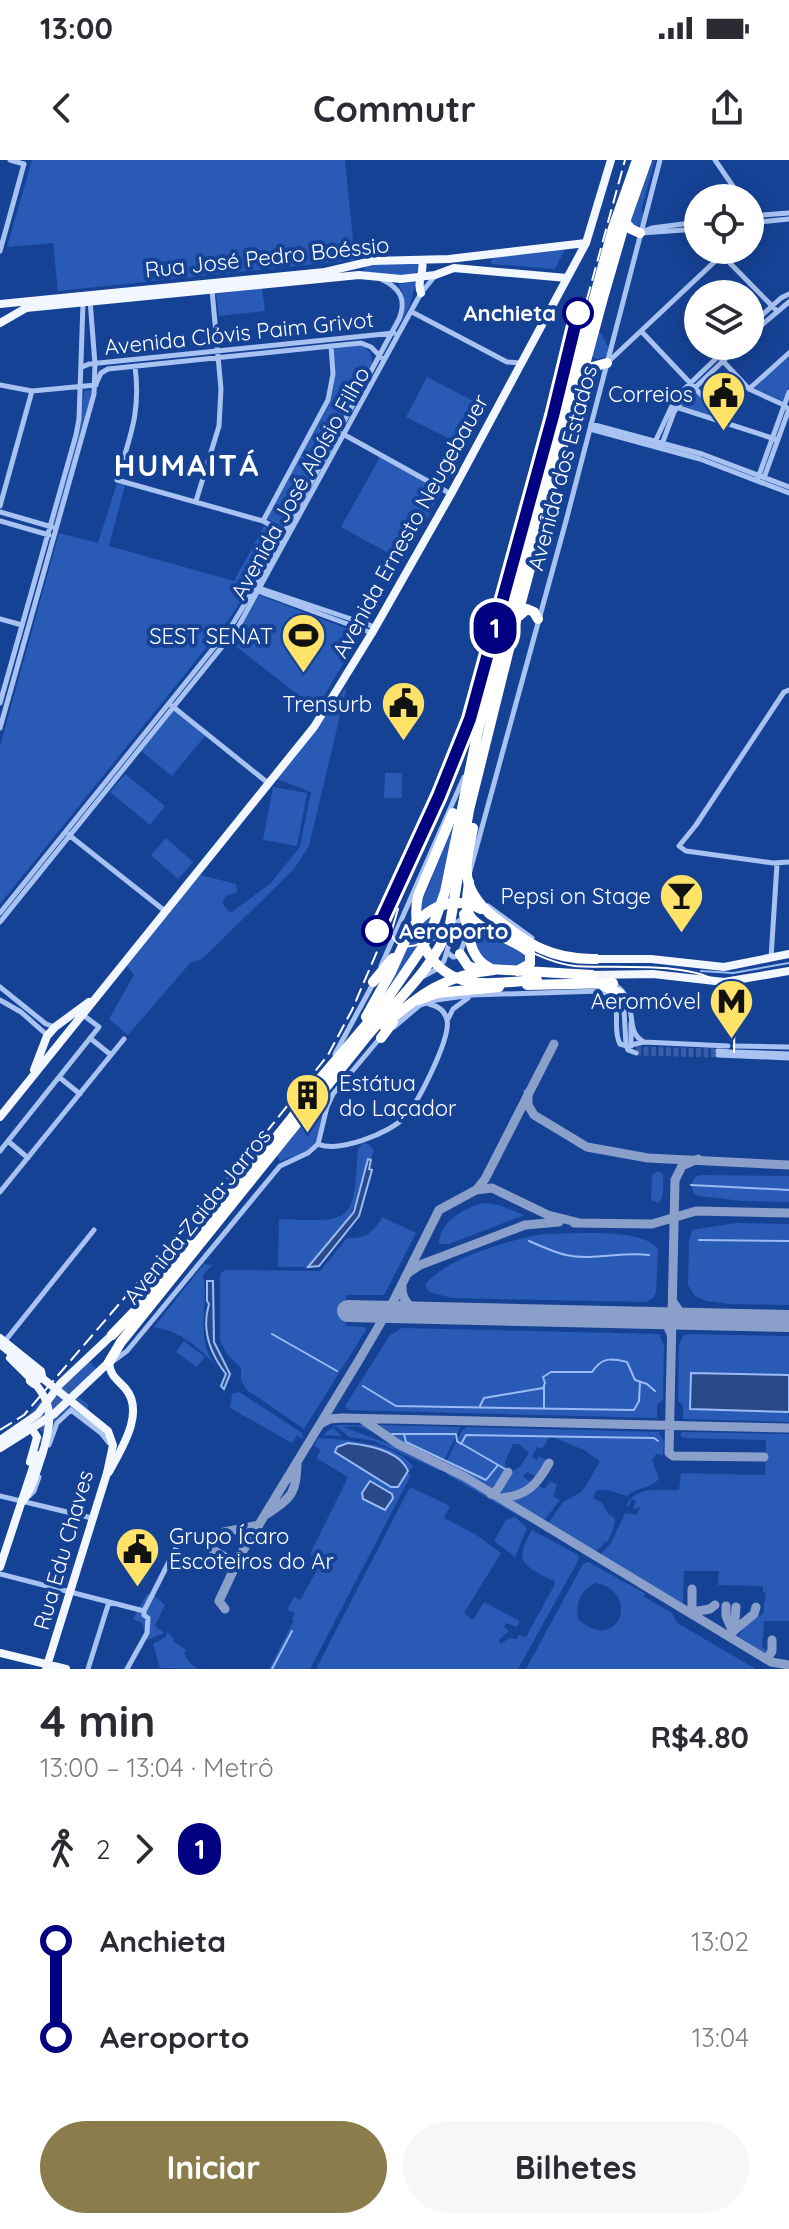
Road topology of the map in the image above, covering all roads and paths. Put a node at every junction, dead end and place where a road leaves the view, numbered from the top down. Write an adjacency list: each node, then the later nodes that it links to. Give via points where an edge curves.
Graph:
1 (10, 160): 18 (street, via 24,164)
2 (611, 160): 16 (main road, Avenida Ernesto Neugebauer)
3 (631, 160): 13 (highway)
4 (637, 160): 13 (highway, Avenida Zaida Jarros)
5 (649, 160): 11 (highway, Avenida Zaida Jarros)
6 (660, 160): 15 (street, Avenida dos Estados)
7 (715, 160): 8 (street)
8 (731, 184)
9 (788, 216): 10 (street)
10 (764, 219)
11 (625, 222): 15 (highway); 53 (highway, Avenida Zaida Jarros)
12 (684, 224): 15 (street)
13 (613, 228): 92 (highway, Avenida Zaida Jarros)
14 (684, 230): 15 (street)
15 (640, 233): 55 (street, Avenida dos Estados)
16 (586, 243): 17 (main road, Rua José Pedro Boéssio); 19 (main road, Avenida Ernesto Neugebauer)
17 (566, 246): 19 (main road); 20 (main road, Rua José Pedro Boéssio)
18 (0, 251)
19 (578, 257): 29 (main road, Avenida Ernesto Neugebauer)
20 (422, 261): 21 (main road, Rua José Pedro Boéssio); 27 (main road)
21 (365, 262): 22 (main road, Rua José Pedro Boéssio); 25 (main road)
22 (354, 264): 25 (main road); 30 (main road, Rua José Pedro Boéssio)
23 (713, 264): 41 (street)
24 (731, 264): 36 (street)
25 (361, 275): 28 (main road, Rua José Pedro Boéssio); 30 (main road, Rua José Pedro Boéssio)
26 (435, 275): 27 (main road, Rua José Pedro Boéssio); 29 (main road, Rua José Pedro Boéssio, via 454,268); 31 (street, Avenida José Aloísio Filho)
27 (420, 277): 28 (main road, Rua José Pedro Boéssio); 31 (main road)
28 (380, 278): 42 (street, Avenida José Aloísio Filho, via 403,297)
29 (567, 278): 50 (main road, Avenida Ernesto Neugebauer)
30 (211, 286): 33 (main road, Rua José Pedro Boéssio); 45 (street)
31 (421, 293): 37 (street, Avenida José Aloísio Filho)
32 (789, 294): 36 (street)
33 (86, 299): 35 (main road, Rua José Pedro Boéssio); 40 (main road, Rua José Pedro Boéssio, via 26,308); 51 (street); 54 (street)
34 (789, 302): 36 (street)
35 (0, 304)
36 (774, 308): 38 (street); 39 (street)
37 (412, 312): 42 (street, Avenida José Aloísio Filho); 49 (street)
38 (764, 316)
39 (764, 319)
40 (0, 323)
41 (642, 332): 55 (street); 59 (street)
42 (396, 334): 43 (street, Avenida Clóvis Paim Grivot); 46 (street, Avenida José Aloísio Filho)
43 (331, 343): 45 (street, Avenida Clóvis Paim Grivot); 46 (street, Avenida Clóvis Paim Grivot, via 361,343); 78 (street, via 328,400)
44 (789, 353): 61 (street)
45 (218, 354): 51 (street, Avenida Clóvis Paim Grivot); 52 (street, Avenida Clóvis Paim Grivot); 75 (street, via 219,426)
46 (383, 359): 68 (street, Avenida José Aloísio Filho)
47 (719, 360): 59 (street)
48 (721, 360): 61 (street)
49 (507, 362): 50 (street); 56 (street)
50 (521, 363): 56 (main road, Avenida Ernesto Neugebauer)
51 (95, 364): 54 (street, Avenida Clóvis Paim Grivot); 58 (street)
52 (135, 366): 58 (street, Avenida Clóvis Paim Grivot, via 105,371); 75 (street, via 139,396 117,480)
53 (590, 367): 55 (highway); 84 (highway, Avenida Zaida Jarros)
54 (82, 368): 60 (street)
55 (606, 368): 67 (street, Avenida dos Estados)
56 (514, 375): 74 (main road, Avenida Ernesto Neugebauer)
57 (0, 385): 62 (street, Avenida Clóvis Paim Grivot)
58 (96, 385): 60 (street, Avenida Clóvis Paim Grivot); 79 (street)
59 (692, 385): 64 (street); 66 (street)
60 (80, 387): 62 (street, Avenida Clóvis Paim Grivot); 79 (street, via 76,435)
61 (749, 389): 65 (street)
62 (32, 391): 76 (street)
63 (789, 392): 65 (street)
64 (674, 406): 66 (street); 70 (street); 71 (street)
65 (788, 408): 69 (street)
66 (727, 422): 69 (street)
67 (590, 427): 70 (street); 83 (street, Avenida dos Estados)
68 (343, 434): 74 (street); 80 (street, Avenida José Aloísio Filho)
69 (775, 439): 72 (street)
70 (654, 444): 71 (street)
71 (662, 446): 72 (street)
72 (760, 479): 73 (street)
73 (789, 490)
74 (451, 494): 87 (main road, Avenida Ernesto Neugebauer)
75 (196, 501): 78 (street)
76 (0, 509): 79 (street)
77 (0, 521): 81 (street)
78 (263, 521): 80 (street)
79 (54, 527): 81 (street)
80 (287, 534): 82 (street, Avenida José Aloísio Filho)
81 (51, 536): 86 (street)
82 (258, 589): 87 (street); 90 (street, Avenida José Aloísio Filho, via 238,627)
83 (536, 612): 84 (highway, via 524,610); 98 (street, Avenida dos Estados)
84 (517, 617): 92 (highway, Avenida Zaida Jarros)
85 (0, 619): 86 (street)
86 (25, 626): 89 (street); 91 (street)
87 (373, 630): 94 (main road, Avenida Ernesto Neugebauer, via 314,727)
88 (788, 692): 97 (street, via 679,846)
89 (0, 703)
90 (171, 705): 94 (street); 95 (street, Avenida José Aloísio Filho)
91 (0, 725)
92 (482, 739): 93 (highway); 101 (highway, bridge, via 468,886); 114 (highway, Avenida Zaida Jarros, via 450,924 435,957); 143 (highway, Avenida Zaida Jarros, via 434,923 403,977)
93 (465, 776): 115 (highway, bridge, via 415,909 425,952 437,966 479,983); 116 (street)
94 (268, 783): 99 (main road, Avenida Ernesto Neugebauer)
95 (68, 834): 99 (street); 100 (street, Avenida José Aloísio Filho); 102 (street, Avenida José Aloísio Filho)
96 (789, 862): 97 (street)
97 (777, 864): 109 (street)
98 (469, 877): 103 (highway, via 463,909); 110 (street, via 481,901 541,945); 113 (highway, via 467,908 475,923 513,939 530,953 530,964)
99 (165, 911): 120 (main road, Avenida Ernesto Neugebauer)
100 (0, 913)
101 (490, 914): 104 (highway); 105 (highway, bridge, via 468,904 446,903 426,912)
102 (0, 922)
103 (468, 926): 106 (street, via 456,922); 107 (street); 111 (highway, via 477,960)
104 (530, 944): 110 (highway, via 557,956); 113 (highway, via 538,955 536,966)
105 (402, 947): 116 (highway); 143 (highway, via 370,1011)
106 (447, 950): 107 (street, via 453,957); 114 (street, via 440,966)
107 (460, 954): 111 (highway, via 468,966)
108 (789, 954): 109 (main road)
109 (771, 958): 110 (main road, via 721,967)
110 (596, 959)
111 (494, 970): 113 (highway); 124 (highway, via 458,975)
112 (789, 971): 115 (main road, via 724,982 653,974)
113 (515, 972): 115 (highway)
114 (417, 979): 138 (highway, Avenida Zaida Jarros)
115 (590, 979): 117 (highway); 119 (highway); 121 (highway)
116 (373, 982): 143 (street)
117 (613, 983): 121 (street); 135 (street, via 629,1000 629,1032)
118 (0, 987): 128 (street)
119 (558, 987): 122 (street); 124 (highway, via 460,990 437,993); 135 (street, via 611,996 617,1007 617,1039)
120 (99, 994): 126 (main road, Avenida Ernesto Neugebauer); 128 (main road, Avenida Ernesto Neugebauer)
121 (620, 994): 135 (street, bridge, via 626,1045 628,1050)
122 (472, 995): 124 (street); 127 (street)
123 (0, 1000): 130 (street)
124 (419, 1003): 125 (highway); 127 (street, via 436,1006); 132 (street)
125 (401, 1010): 132 (highway); 138 (highway)
126 (83, 1015): 129 (main road, Avenida Ernesto Neugebauer); 131 (street, via 99,1027)
127 (447, 1021): 147 (street, via 442,1046 404,1119 357,1142 334,1148)
128 (55, 1027): 129 (main road); 130 (main road, Avenida Ernesto Neugebauer)
129 (67, 1034): 134 (main road, Avenida Ernesto Neugebauer)
130 (47, 1036): 134 (main road); 142 (main road, Avenida Ernesto Neugebauer)
131 (90, 1038): 139 (street); 141 (street)
132 (381, 1038): 147 (street, via 331,1098)
133 (124, 1039): 139 (street)
134 (57, 1046): 142 (main road, Avenida Ernesto Neugebauer)
135 (637, 1046): 137 (street)
136 (789, 1047): 137 (street)
137 (732, 1049): 140 (street); 140 (street, via 718,1053)
138 (355, 1051): 154 (highway, Avenida Zaida Jarros)
139 (112, 1055): 144 (street)
140 (789, 1056)
141 (59, 1077): 144 (street); 146 (street)
142 (30, 1079): 145 (main road, Avenida Ernesto Neugebauer)
143 (320, 1079): 152 (highway, Avenida Zaida Jarros)
144 (80, 1094): 149 (street)
145 (0, 1117)
146 (8, 1141): 148 (street); 149 (street)
147 (318, 1144): 154 (street, via 280,1166 127,1351)
148 (0, 1151)
149 (28, 1158): 150 (street)
150 (0, 1192)
151 (94, 1230): 153 (street)
152 (112, 1335): 155 (main road); 161 (main road, via 60,1384 38,1414)
153 (1, 1345): 153 (main road, via 32,1383 37,1382 41,1371); 164 (main road, bridge, via 108,1431 113,1445); 166 (main road, bridge, via 38,1387 50,1411 31,1490)
154 (109, 1362): 156 (main road); 164 (main road, via 134,1409)
155 (72, 1380)
156 (74, 1395): 157 (street); 158 (main road)
157 (71, 1410): 159 (street); 164 (street, Rua Edu Chaves, via 109,1440)
158 (44, 1421): 159 (main road); 160 (main road)
159 (54, 1428): 166 (street, via 34,1491)
160 (32, 1429): 162 (main road); 166 (main road, via 37,1437)
161 (0, 1440)
162 (0, 1448)
163 (37, 1455): 166 (main road)
164 (107, 1474): 167 (main road, Rua Edu Chaves)
165 (0, 1496): 166 (street)
166 (22, 1501): 167 (street); 169 (main road)
167 (93, 1518): 171 (main road, Rua Edu Chaves)
168 (177, 1546): 173 (street)
169 (0, 1567)
170 (0, 1574): 171 (street)
171 (70, 1592): 172 (street); 175 (main road, Rua Edu Chaves)
172 (109, 1602): 173 (street); 177 (street)
173 (144, 1611): 178 (street, via 147,1633)
174 (0, 1653): 175 (main road)
175 (47, 1667): 176 (main road)
176 (66, 1669)
177 (88, 1669)
178 (127, 1669)

